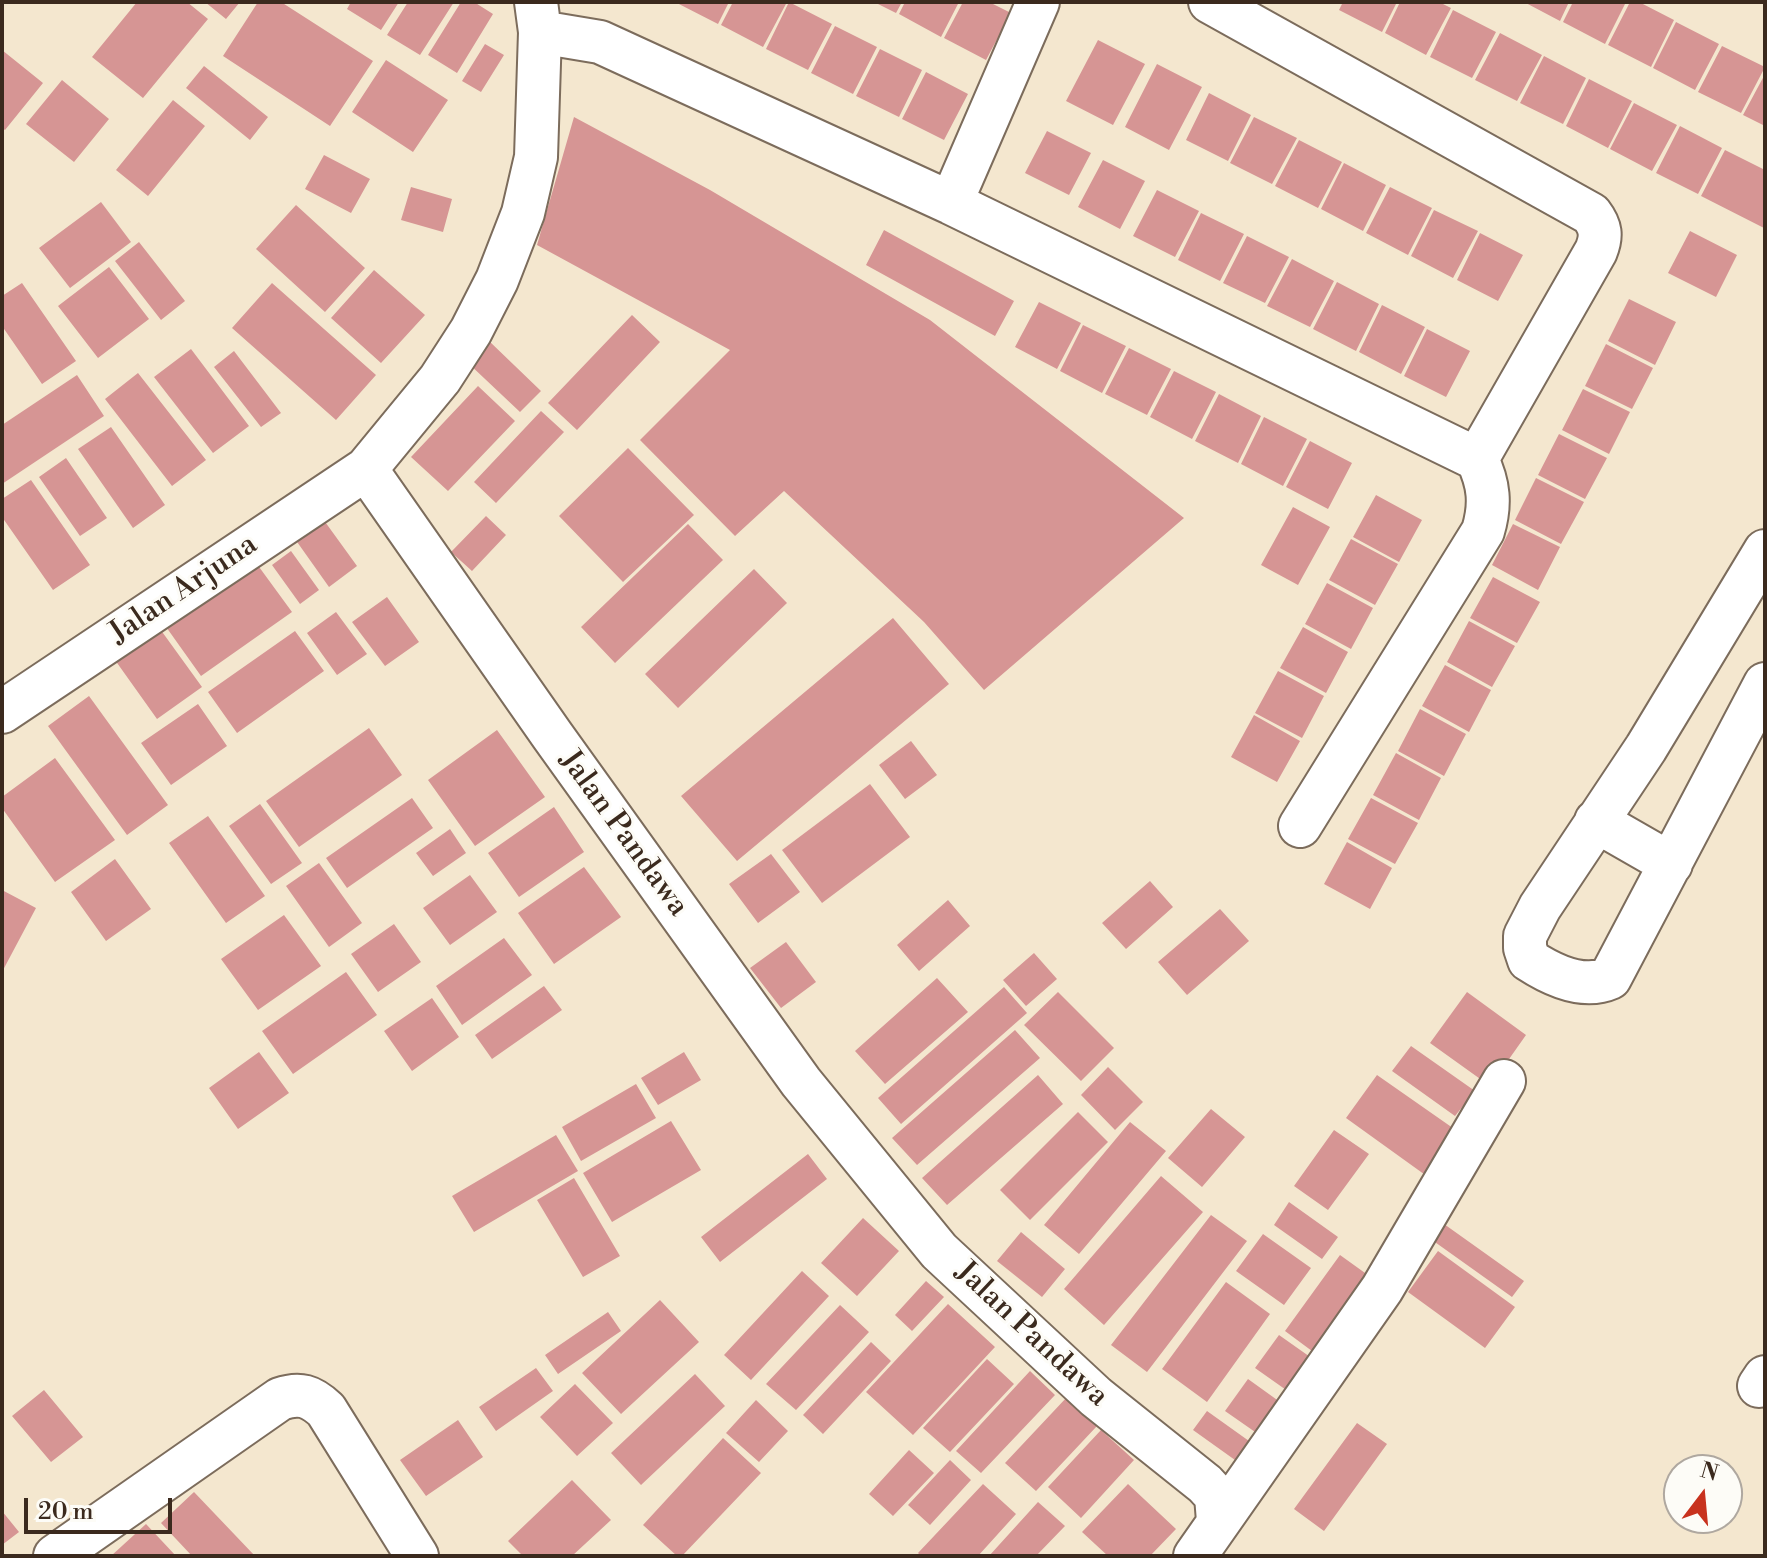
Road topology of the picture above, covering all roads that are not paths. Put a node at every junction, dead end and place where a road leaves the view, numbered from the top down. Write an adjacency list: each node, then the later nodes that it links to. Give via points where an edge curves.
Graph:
1 (1038, 2): 4 (street)
2 (1210, 2): 5 (street, via 1591,214 1598,223 1596,251)
3 (538, 17): 4 (street); 6 (street, via 536,157 523,213 471,331 440,379)
4 (951, 203): 5 (street)
5 (1477, 459): 11 (street, via 1489,494 1483,531)
6 (366, 469): 9 (street, Jalan Arjuna); 14 (street, Jalan Pandawa, via 801,1082 939,1251 1096,1397 1216,1496)
7 (1765, 551): 10 (street)
8 (1765, 684): 12 (street)
9 (2, 712)
10 (1596, 821): 12 (street); 12 (street, via 1525,936 1529,960 1540,967 1578,983 1610,978)
11 (1300, 826)
12 (1671, 864)
13 (1504, 1081): 14 (street, via 1382,1289)
14 (1207, 1545)
15 (55, 1556): 16 (street, via 280,1399 302,1395 326,1410)
16 (417, 1556)

